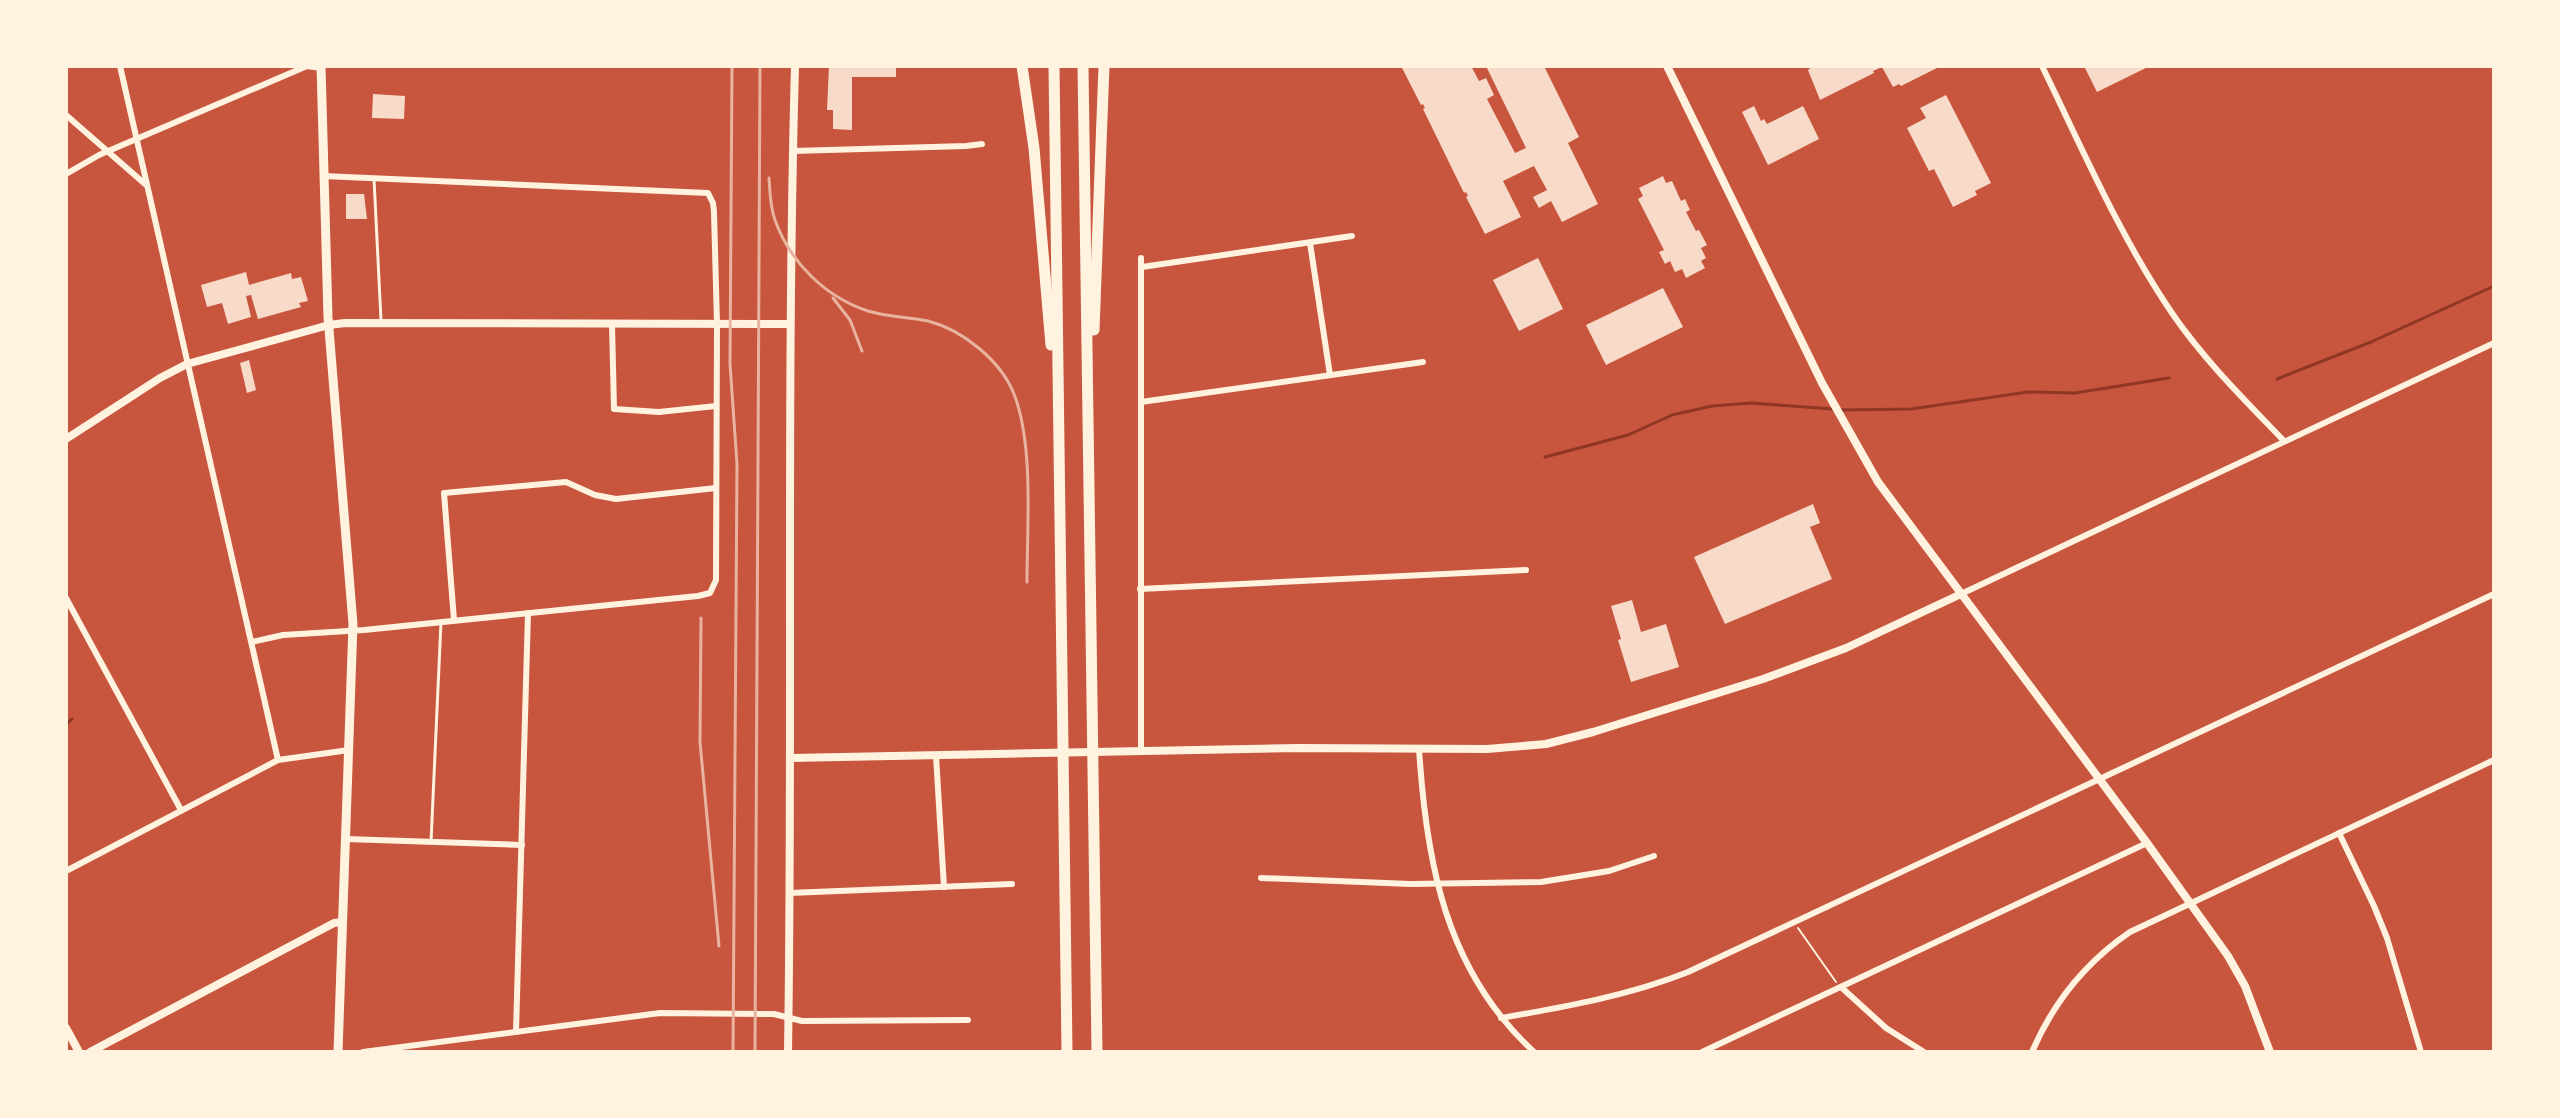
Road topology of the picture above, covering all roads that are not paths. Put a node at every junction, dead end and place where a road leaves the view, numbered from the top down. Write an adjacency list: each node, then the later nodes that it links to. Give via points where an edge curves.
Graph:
1 (120, 66): 11 (street)
2 (795, 66): 14 (street)
3 (1022, 66): 34 (highway)
4 (1054, 66): 34 (highway)
5 (1083, 66): 37 (highway)
6 (1104, 66): 37 (highway)
7 (1667, 66): 41 (street, via 1844,424 1878,482)
8 (2042, 66): 36 (street, via 2156,289 2200,350)
9 (321, 67): 11 (street, via 307,66); 16 (main road)
10 (66, 115): 13 (street)
11 (136, 141): 13 (street); 18 (street)
12 (982, 144): 14 (street)
13 (109, 151): 15 (street); 18 (street)
14 (793, 151): 26 (street)
15 (66, 174)
16 (323, 176): 17 (street); 27 (main road)
17 (374, 178): 23 (lane); 25 (street, via 708,193 714,212)
18 (145, 184): 30 (street)
19 (1352, 236): 20 (street)
20 (1310, 243): 22 (street); 31 (street)
21 (1141, 258): 22 (street)
22 (1142, 267): 32 (street)
23 (381, 323): 24 (street); 27 (street)
24 (612, 324): 25 (street); 33 (street, via 614,409 659,412)
25 (717, 324): 26 (street); 33 (street)
26 (789, 324): 53 (street)
27 (329, 325): 30 (street); 47 (main road)
28 (2494, 343): 36 (street)
29 (1423, 362): 31 (street)
30 (187, 364): 35 (street); 48 (street)
31 (1330, 375): 32 (street)
32 (1141, 402): 40 (street)
33 (716, 406): 38 (street)
34 (1059, 417): 84 (highway)
35 (66, 439)
36 (2284, 441): 41 (street)
37 (1088, 447): 85 (highway)
38 (716, 488): 44 (street, via 716,580 710,593); 45 (street, via 616,499 566,482 444,493)
39 (1526, 570): 40 (street)
40 (1140, 589): 51 (street)
41 (1961, 594): 49 (street, via 1832,654 1593,732 1510,747); 56 (street)
42 (2494, 594): 56 (street)
43 (66, 598): 57 (street)
44 (528, 613): 45 (street); 62 (street)
45 (454, 620): 46 (street)
46 (441, 621): 47 (street); 60 (lane)
47 (353, 631): 48 (street); 50 (main road)
48 (252, 642): 54 (street)
49 (1419, 748): 51 (street); 67 (street, via 1425,826)
50 (349, 750): 54 (street); 59 (main road)
51 (1141, 752): 52 (street)
52 (936, 756): 53 (street); 68 (street)
53 (791, 758): 69 (street)
54 (278, 760): 57 (street)
55 (2494, 760): 58 (street)
56 (2099, 780): 61 (street); 74 (street, via 1664,982)
57 (181, 810): 64 (street)
58 (2339, 833): 70 (street); 91 (street, via 2387,938)
59 (346, 839): 60 (street); 71 (main road)
60 (431, 842): 62 (street)
61 (2147, 843): 70 (street); 72 (street)
62 (522, 845): 77 (street)
63 (1654, 856): 67 (street, via 1562,880)
64 (66, 871)
65 (1261, 878): 67 (street)
66 (1012, 884): 68 (street)
67 (1438, 884): 74 (street, via 1467,965)
68 (944, 887): 69 (street)
69 (789, 893): 73 (street)
70 (2190, 903): 89 (street, via 2130,932 2092,962 2053,1011); 90 (street, via 2245,986)
71 (343, 922): 80 (street); 81 (main road)
72 (1841, 987): 78 (street); 87 (street)
73 (789, 1017): 75 (street); 77 (street, via 660,1013); 83 (street)
74 (1501, 1018): 86 (street)
75 (968, 1020)
76 (66, 1028): 79 (street)
77 (516, 1032): 82 (street)
78 (1914, 1049): 88 (street)
79 (79, 1052)
80 (90, 1052)
81 (338, 1052)
82 (363, 1052)
83 (788, 1052)
84 (1067, 1052)
85 (1097, 1052)
86 (1534, 1052)
87 (1702, 1052)
88 (1924, 1052)
89 (2032, 1052)
90 (2270, 1052)
91 (2421, 1052)

